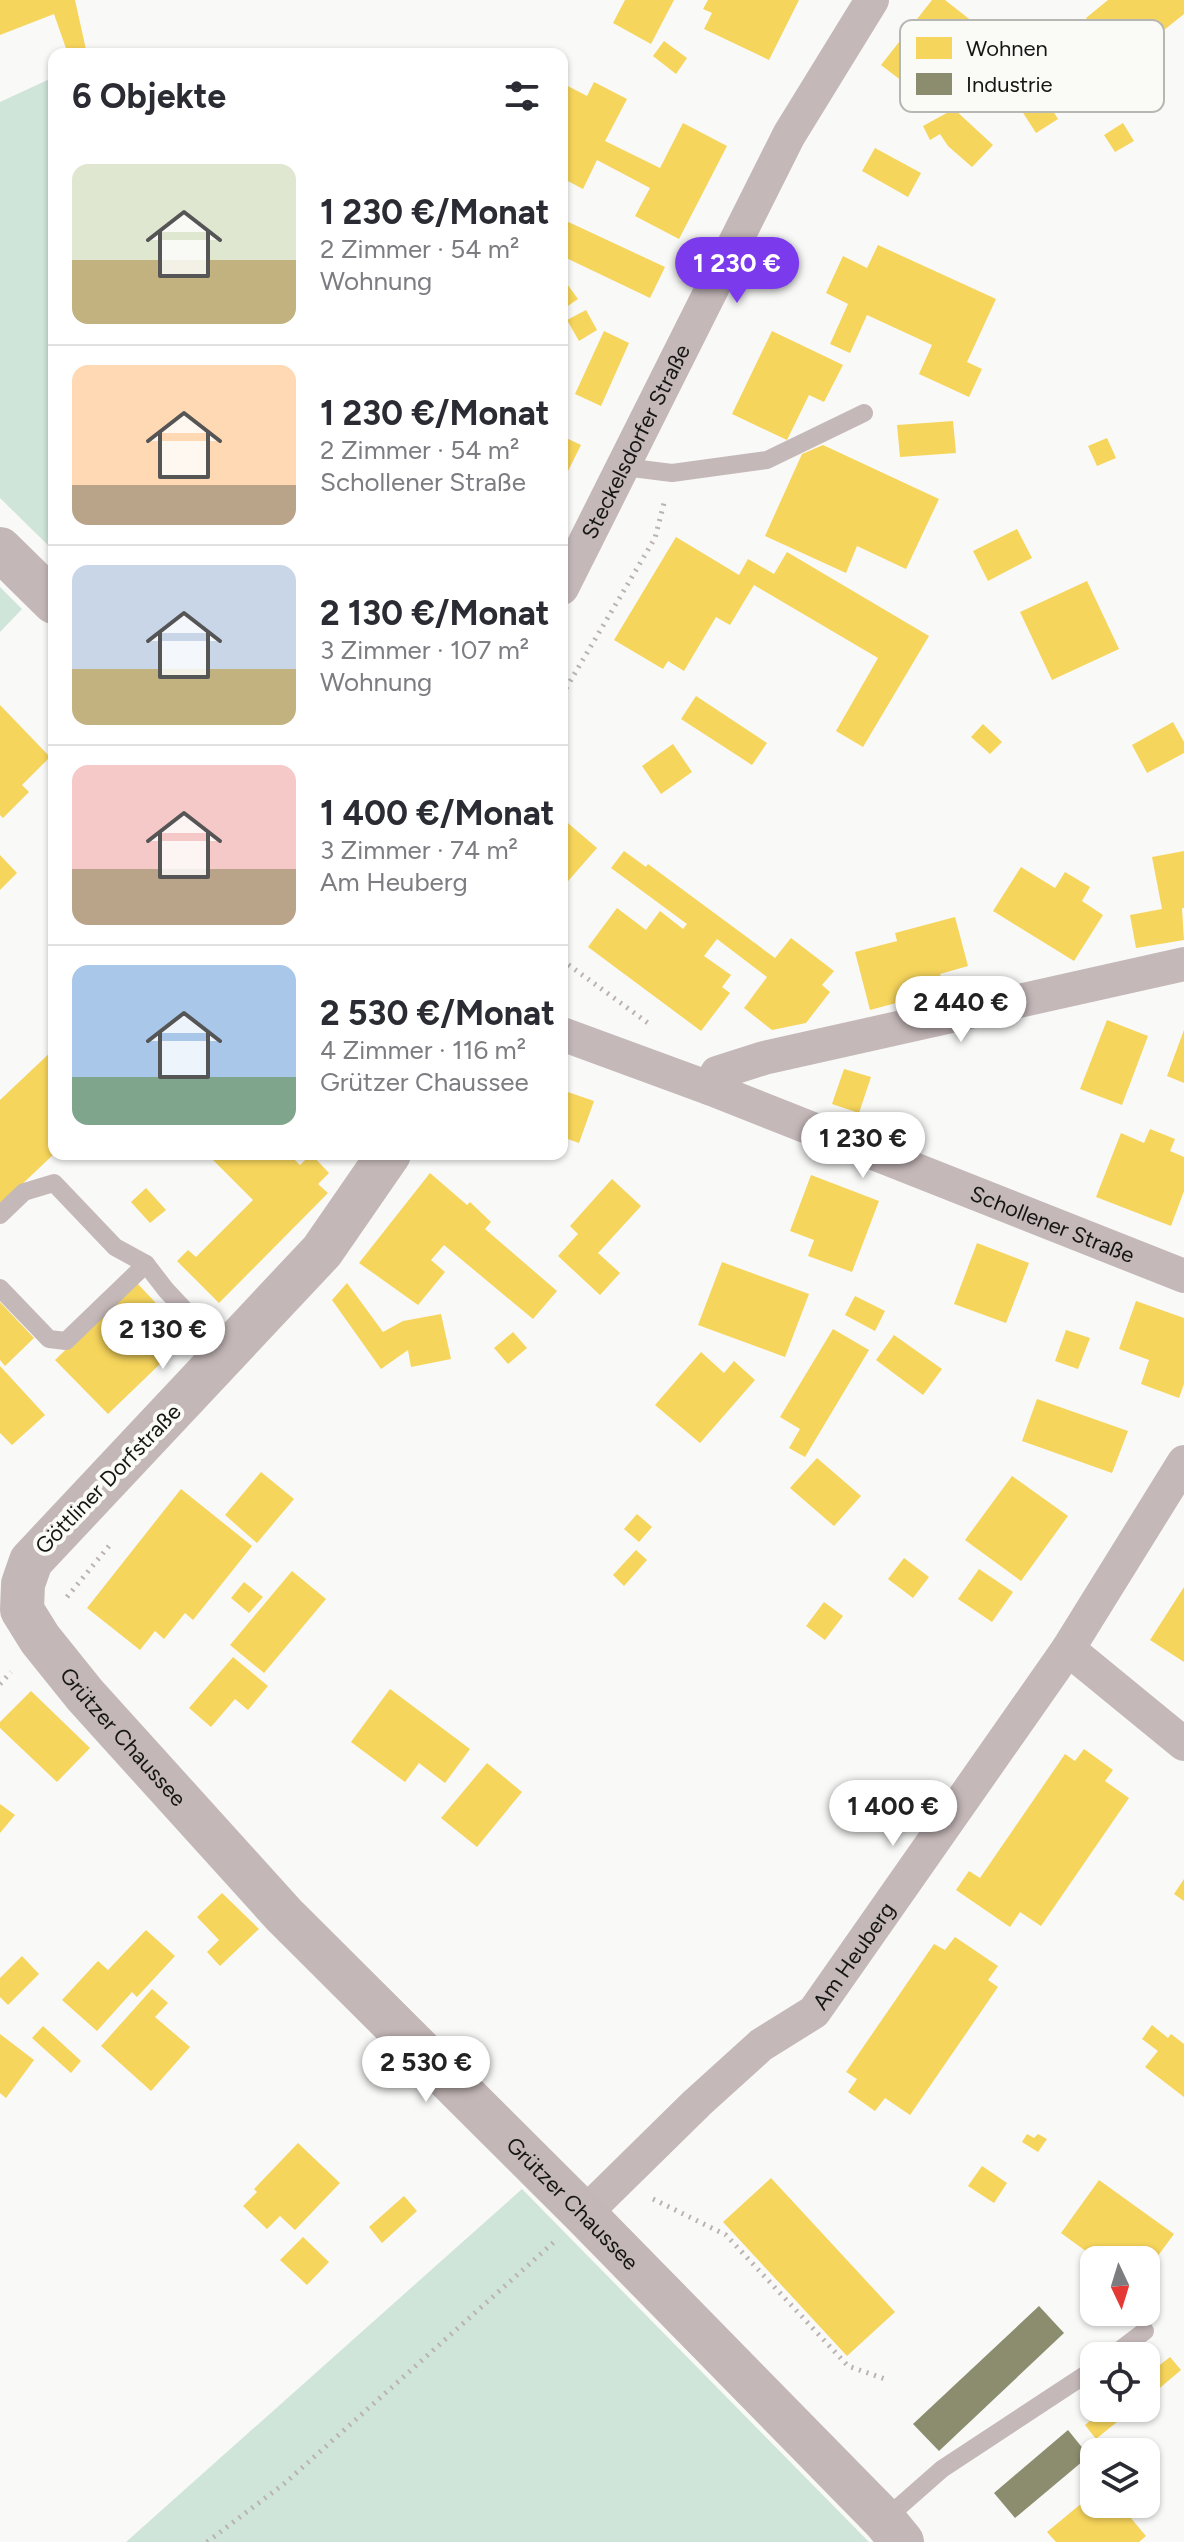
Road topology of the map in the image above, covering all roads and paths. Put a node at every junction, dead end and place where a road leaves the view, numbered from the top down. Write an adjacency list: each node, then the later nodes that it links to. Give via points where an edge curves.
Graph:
1 (872, 0): 3 (street, Steckelsdorfer Straße, via 789,135)
2 (864, 413): 3 (lane, via 767,460 672,473)
3 (624, 467): 5 (street, Steckelsdorfer Straße)
4 (0, 549): 6 (street)
5 (568, 576)
6 (48, 596)
7 (568, 964): 9 (path)
8 (1184, 964): 11 (street, via 764,1058 717,1073)
9 (652, 1026)
10 (568, 1036): 11 (street, Schollener Straße)
11 (709, 1088): 15 (street, Schollener Straße)
12 (385, 1160): 17 (street, Göttliner Dorfstraße, via 322,1251)
13 (0, 1215): 14 (lane, via 24,1192 54,1183 115,1247)
14 (146, 1264): 16 (lane, via 66,1341 49,1339); 17 (lane)
15 (1184, 1276)
16 (0, 1288)
17 (227, 1354): 19 (street, Göttliner Dorfstraße, via 31,1561)
18 (1184, 1462): 20 (street, Am Heuberg)
19 (11, 1618): 23 (street, Grützer Chaussee, via 40,1639 284,1915)
20 (1068, 1649): 21 (street); 22 (street, Am Heuberg, via 814,2012 761,2045)
21 (1184, 1744)
22 (616, 2182): 23 (street, Am Heuberg); 27 (path, via 726,2235 848,2366)
23 (584, 2214): 28 (street, Grützer Chaussee); 29 (path, via 285,2483)
24 (1145, 2331): 25 (lane)
25 (1130, 2342)
26 (1080, 2378): 28 (lane, via 942,2469)
27 (885, 2379)
28 (893, 2531)
29 (207, 2542)

